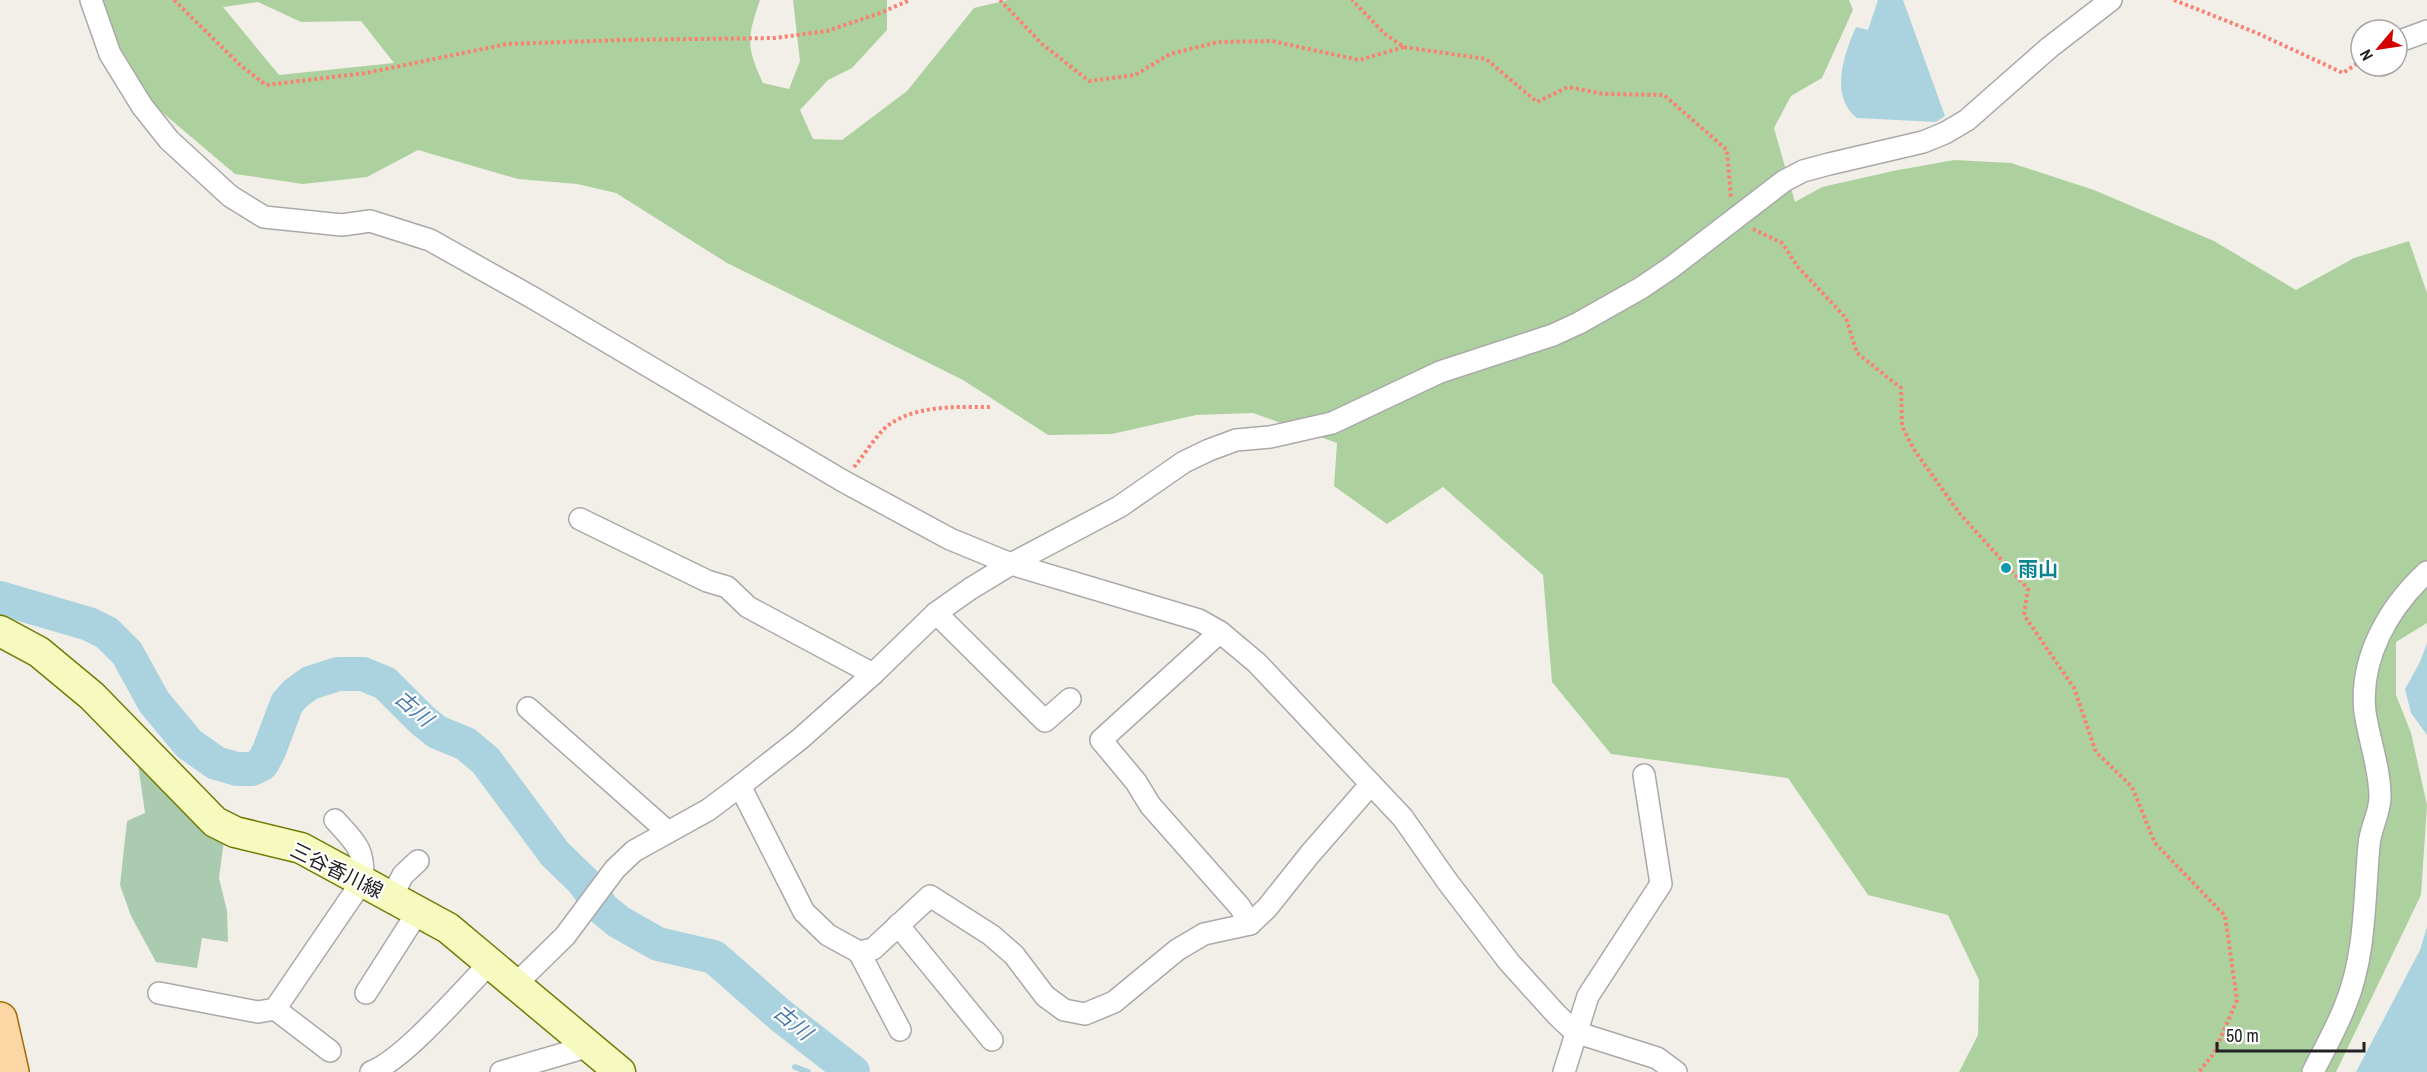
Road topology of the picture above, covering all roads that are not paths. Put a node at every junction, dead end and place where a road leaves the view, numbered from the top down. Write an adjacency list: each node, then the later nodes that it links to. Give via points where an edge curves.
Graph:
1 (91, 0): 6 (street, via 110,54 142,106 169,140 230,196 264,217 342,225 370,221 430,240 843,481 950,539)
2 (2111, 0): 6 (street, via 1967,120 1923,142 1803,171 1641,288 1579,323 1440,372 1332,423 1236,440 1209,450 1184,462 1119,507)
3 (2427, 31): 4 (street)
4 (2409, 38)
5 (580, 519): 11 (street, via 706,581 727,587 748,607)
6 (1011, 564): 8 (street); 10 (street, via 1198,620)
7 (2427, 572): 43 (street, via 2405,592 2389,617 2376,641 2364,687 2380,799 2369,843 2365,915 2345,1005)
8 (936, 613): 11 (street); 12 (street, via 1045,721)
9 (0, 631): 20 (main road, 三谷香川線, via 39,652 92,696 215,822 235,832 301,848)
10 (1220, 632): 15 (street, via 1257,663); 23 (street, via 1101,740)
11 (873, 674): 16 (street)
12 (1070, 699)
13 (528, 708): 18 (street)
14 (1644, 775): 33 (street, via 1661,884 1588,996)
15 (1371, 784): 23 (street); 33 (street, via 1403,818 1509,962)
16 (740, 786): 18 (street); 25 (street, via 804,912 828,935)
17 (335, 820): 20 (street, via 363,859)
18 (668, 832): 27 (street, via 634,851 615,869 565,936)
19 (418, 861): 21 (street, via 403,875)
20 (363, 880): 21 (main road, 三谷香川線); 30 (street)
21 (392, 896): 22 (main road, 三谷香川線)
22 (419, 910): 26 (main road, 三谷香川線); 29 (street)
23 (1250, 924): 24 (street, via 1204,934 1114,1002 1086,1014 1064,1010 1046,996 1014,955 991,935 930,896)
24 (898, 925): 25 (street, via 873,950); 34 (street)
25 (859, 952): 32 (street)
26 (491, 962): 27 (main road, 三谷香川線); 38 (street, via 406,1048)
27 (516, 984): 35 (main road, 三谷香川線)
28 (159, 993): 30 (street, via 258,1012)
29 (366, 993)
30 (275, 1009): 36 (street)
31 (0, 1019): 37 (main road)
32 (900, 1030)
33 (1575, 1032): 41 (street); 42 (street, via 1657,1058)
34 (992, 1040)
35 (590, 1046): 39 (street); 40 (main road, 三谷香川線)
36 (330, 1051)
37 (12, 1072)
38 (371, 1072)
39 (501, 1072)
40 (620, 1072)
41 (1564, 1072)
42 (1676, 1072)
43 (2313, 1072)

